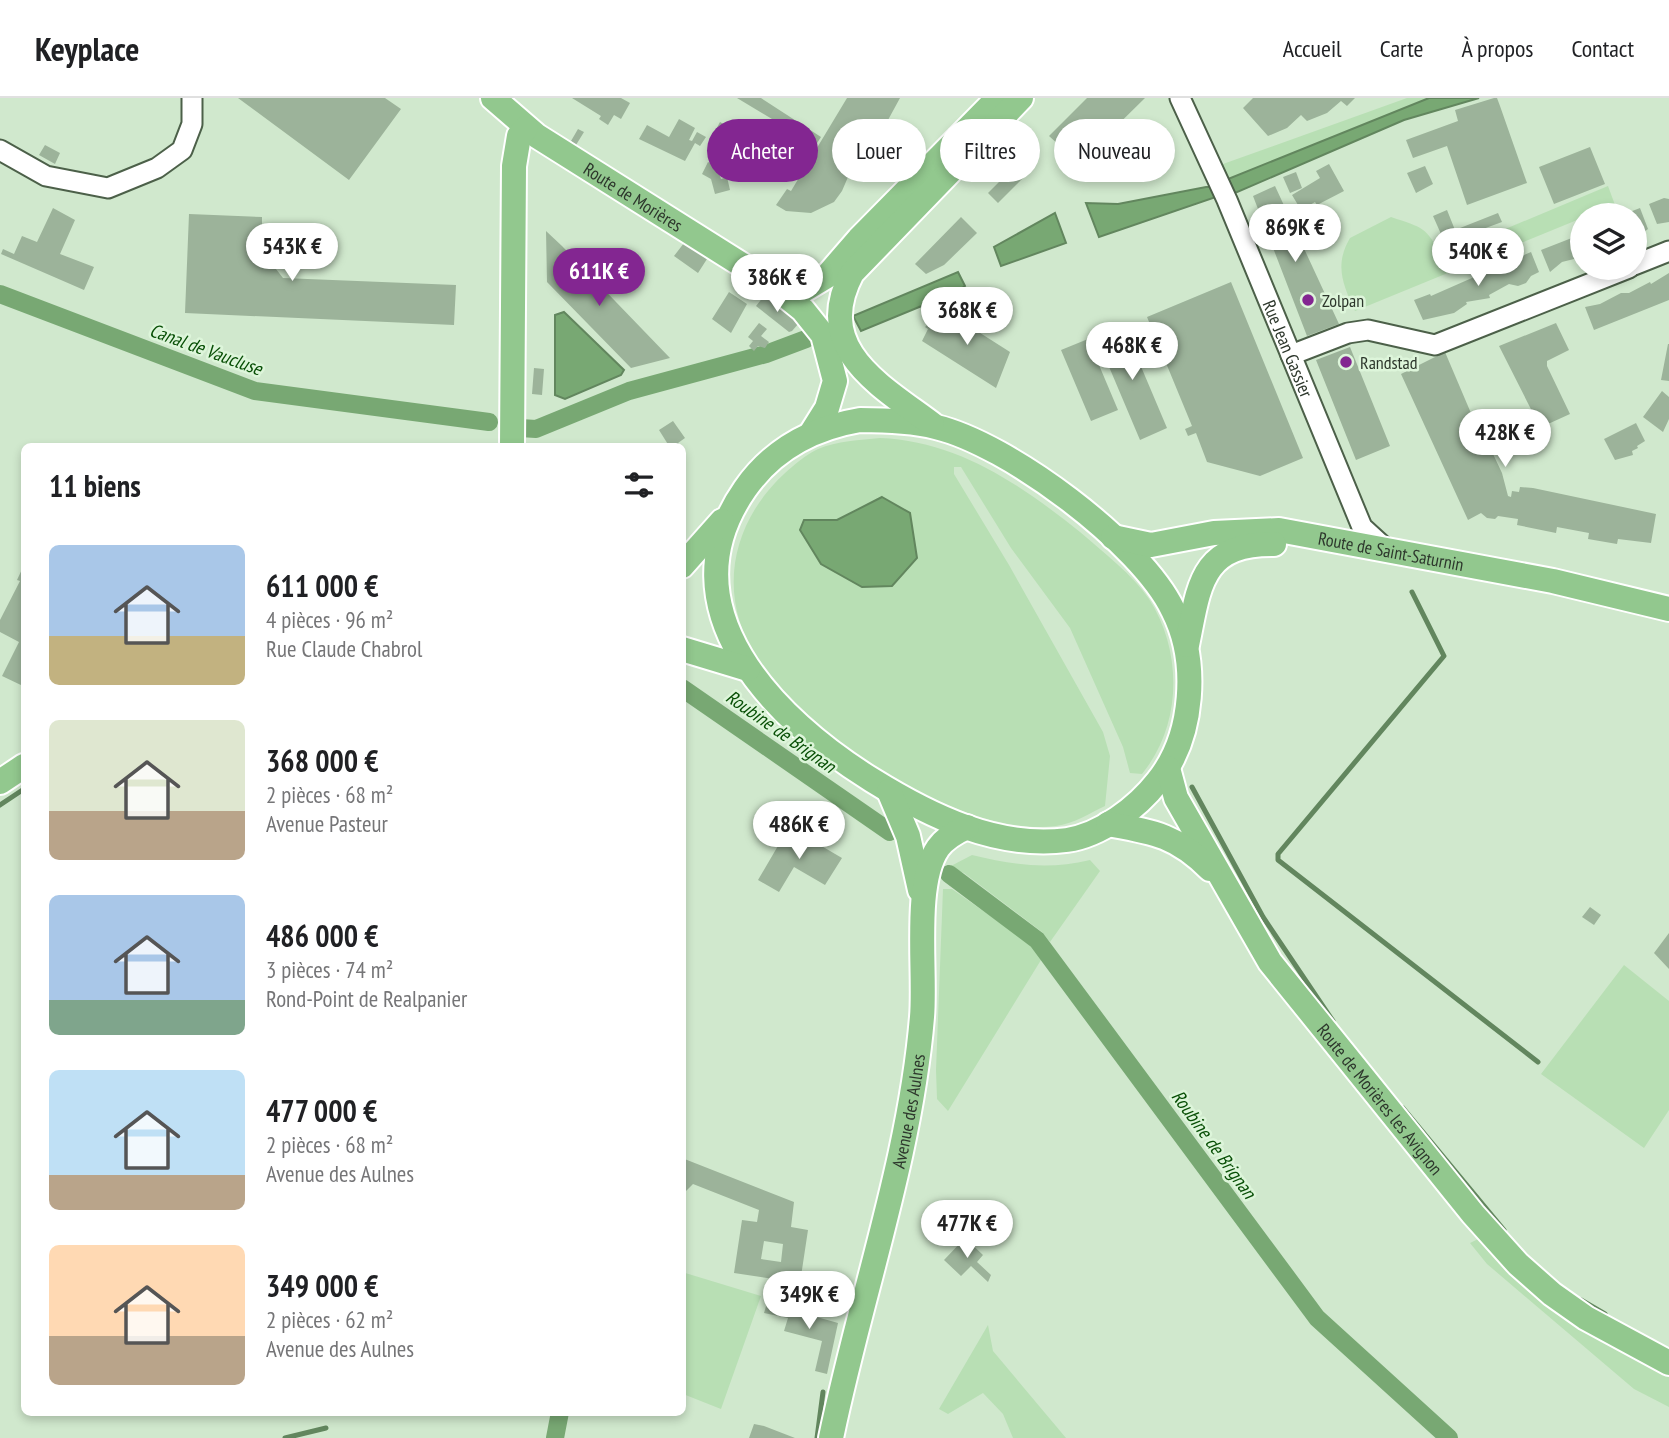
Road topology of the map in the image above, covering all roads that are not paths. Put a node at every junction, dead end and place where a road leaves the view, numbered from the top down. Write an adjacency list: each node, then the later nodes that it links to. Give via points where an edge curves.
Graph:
1 (192, 98): 7 (street, via 192,124 182,150 157,168 108,188 46,176)
2 (493, 98): 6 (main road, Route de Morières)
3 (998, 98): 10 (main road)
4 (1021, 98): 15 (main road, via 852,274 841,300 842,333 860,369)
5 (1180, 98): 14 (street, Rue Jean Gassier)
6 (526, 128): 11 (main road, Route de Morières); 17 (main road, via 519,136 514,166)
7 (0, 150)
8 (1669, 251): 9 (street)
9 (1647, 260)
10 (827, 276): 11 (main road, via 802,291); 13 (main road)
11 (766, 280): 13 (main road, Route de Morières, via 803,310)
12 (1599, 280): 14 (street, via 1435,345 1368,330 1348,332)
13 (823, 335): 16 (main road, Route de Morières, via 835,381 827,408)
14 (1291, 355): 20 (street, Rue Jean Gassier, via 1366,534)
15 (935, 426): 16 (main road, via 860,420); 19 (main road, via 1018,465)
16 (812, 432): 18 (main road, via 763,468)
17 (512, 442)
18 (733, 507): 21 (main road); 26 (main road, via 719,549 719,600 725,624)
19 (1112, 537): 20 (main road, Route de Saint-Saturnin, via 1151,545 1259,529); 24 (main road, via 1142,565 1166,598)
20 (1389, 550): 22 (main road, Route de Saint-Saturnin)
21 (686, 561)
22 (1669, 609)
23 (1669, 623): 24 (main road, Route de Saint-Saturnin, via 1572,597 1283,544 1261,544 1229,552 1204,576 1194,602)
24 (1187, 647): 28 (main road, via 1187,704 1179,744)
25 (686, 650): 26 (main road)
26 (748, 669): 30 (main road, via 764,692 811,738)
27 (21, 768): 29 (main road)
28 (1168, 768): 31 (main road, via 1148,793); 33 (main road, Route de Morières les Avignon, via 1176,798)
29 (0, 782)
30 (889, 791): 32 (main road); 34 (main road, Avenue des Aulnes, via 908,836)
31 (1108, 824): 32 (main road, via 1074,839 1031,842); 33 (main road, via 1168,836 1193,852)
32 (967, 827): 34 (main road, Avenue des Aulnes, via 938,848)
33 (1223, 882): 35 (main road, Route de Morières les Avignon, via 1294,996 1518,1264 1586,1318)
34 (923, 903): 36 (main road, Avenue des Aulnes, via 924,1001 911,1115)
35 (1669, 1363)
36 (831, 1438)

